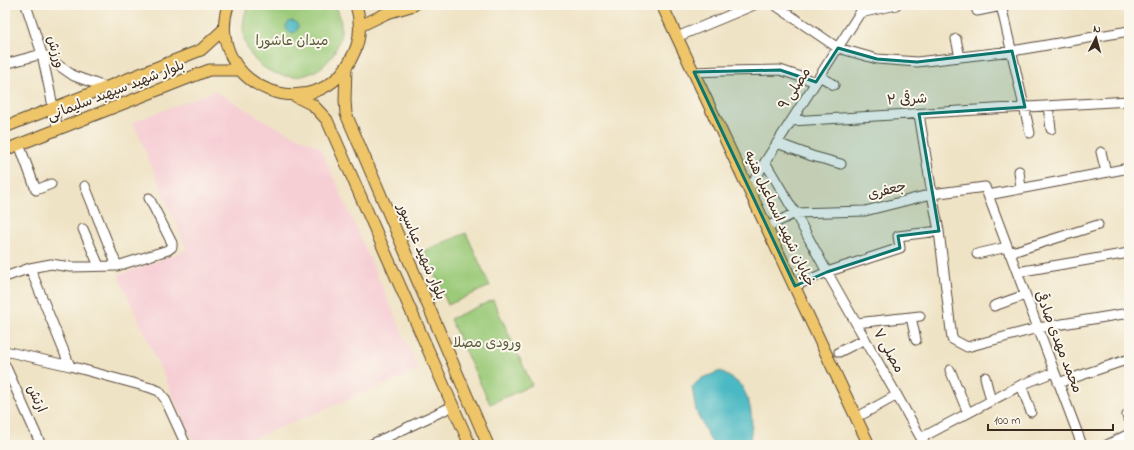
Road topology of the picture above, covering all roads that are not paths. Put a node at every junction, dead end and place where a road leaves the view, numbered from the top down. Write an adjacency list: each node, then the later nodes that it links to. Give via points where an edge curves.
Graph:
1 (26, 5): 19 (street, ورزش)
2 (228, 5): 13 (main road)
3 (356, 5): 12 (main road)
4 (414, 5): 12 (main road, via 387,13)
5 (662, 5): 15 (main road, خیابان شهید اسماعیل هنیه)
6 (754, 5): 15 (street)
7 (775, 5): 17 (street)
8 (896, 5): 10 (street)
9 (1003, 5): 11 (street); 18 (street)
10 (863, 9): 17 (street, مصلی ۹)
11 (977, 11)
12 (360, 26): 22 (main road, via 355,52)
13 (224, 29): 23 (main road, via 227,46); 27 (main road, بلوار شهید سپهبد سلیمانی, via 201,50)
14 (1129, 31): 18 (street)
15 (677, 37): 24 (main road, خیابان شهید اسماعیل هنیه)
16 (956, 39): 20 (street)
17 (838, 48): 20 (street, via 877,59 917,62); 25 (street, مصلی ۹)
18 (1012, 51): 20 (street); 31 (street)
19 (42, 54): 21 (street); 27 (street, via 74,76); 32 (street, ورزش)
20 (960, 57)
21 (6, 64)
22 (346, 67): 28 (main road, via 327,85 311,92); 94 (main road, بلوار شهید عباسپور, via 346,114)
23 (239, 70): 28 (main road, via 263,89); 37 (main road, بلوار شهید سپهبد سلیمانی, via 209,70)
24 (694, 72): 25 (street, via 780,70); 51 (main road, خیابان شهید اسماعیل هنیه)
25 (818, 79): 26 (street); 34 (street, مصلی ۹)
26 (834, 85)
27 (105, 87): 32 (main road, بلوار شهید سپهبد سلیمانی)
28 (293, 95): 89 (main road, via 313,105 327,120)
29 (1129, 101): 30 (street, ۲ شرقی)
30 (1048, 106): 31 (street, ۲ شرقی); 36 (street)
31 (1025, 107): 33 (street, ۲ شرقی); 38 (street)
32 (53, 108): 35 (main road, بلوار شهید سپهبد سلیمانی); 37 (street, ورزش)
33 (919, 114): 34 (street, ۲ شرقی); 53 (street)
34 (791, 121): 39 (street, مصلی ۹)
35 (5, 126)
36 (1051, 128)
37 (58, 130): 40 (main road, بلوار شهید سپهبد سلیمانی)
38 (1030, 133)
39 (777, 143): 43 (street, مصلی ۹); 44 (street)
40 (19, 144): 41 (main road, بلوار شهید سپهبد سلیمانی); 48 (street, via 36,190)
41 (5, 150)
42 (1101, 152): 47 (street)
43 (765, 162): 51 (street, مصلی ۹); 55 (street, مصلی ۷)
44 (841, 164)
45 (1129, 168): 47 (street, جعفری)
46 (1019, 171): 50 (street)
47 (1106, 172): 50 (street, جعفری)
48 (51, 184)
49 (85, 186): 64 (street)
50 (1022, 189): 52 (street, جعفری)
51 (749, 190): 57 (main road, خیابان شهید اسماعیل هنیه)
52 (986, 191): 53 (street, جعفری); 60 (street, محمد مهدی صادقی)
53 (932, 194): 55 (street, جعفری, via 865,211); 59 (street)
54 (149, 198): 64 (street, via 172,247)
55 (795, 213): 57 (street); 66 (street, مصلی ۷)
56 (1098, 225): 60 (street)
57 (767, 227): 69 (main road, خیابان شهید اسماعیل هنیه)
58 (83, 229): 63 (street)
59 (939, 231): 66 (street, via 898,236 900,248); 74 (street, via 952,339 967,347)
60 (1008, 250): 62 (street); 67 (street, محمد مهدی صادقی)
61 (1129, 253): 67 (street)
62 (977, 254)
63 (99, 266): 64 (street); 65 (street, via 70,267 51,264)
64 (117, 266)
65 (30, 268): 68 (street); 81 (street)
66 (827, 272): 69 (street); 73 (street, مصلی ۷)
67 (1017, 272): 70 (street, محمد مهدی صادقی)
68 (5, 277)
69 (795, 286): 100 (main road, خیابان شهید اسماعیل هنیه)
70 (1025, 295): 71 (street); 74 (street, محمد مهدی صادقی)
71 (994, 306)
72 (1129, 313): 74 (street)
73 (856, 323): 75 (street, مصلی ۷); 76 (street, via 915,317)
74 (1038, 328): 83 (street, محمد مهدی صادقی)
75 (865, 339): 78 (street); 87 (street, مصلی ۷)
76 (916, 340)
77 (5, 351): 81 (street)
78 (839, 352)
79 (1129, 359): 85 (street)
80 (5, 365): 96 (street, ارتش)
81 (70, 366): 97 (street, via 159,391)
82 (950, 370): 91 (street)
83 (1054, 372): 85 (street, محمد مهدی صادقی); 86 (street)
84 (985, 377): 88 (street)
85 (1058, 383): 101 (street, محمد مهدی صادقی)
86 (1021, 385): 88 (street); 90 (street)
87 (897, 395): 92 (street); 95 (street, مصلی ۷)
88 (991, 400): 91 (street)
89 (453, 406): 98 (street); 99 (main road)
90 (1031, 412)
91 (968, 413): 95 (street)
92 (863, 414)
93 (1129, 434): 102 (street)
94 (487, 442): 99 (main road)
95 (923, 442)
96 (41, 445)
97 (186, 445)
98 (370, 445)
99 (471, 445)
100 (869, 445)
101 (1082, 445)
102 (1106, 445)

